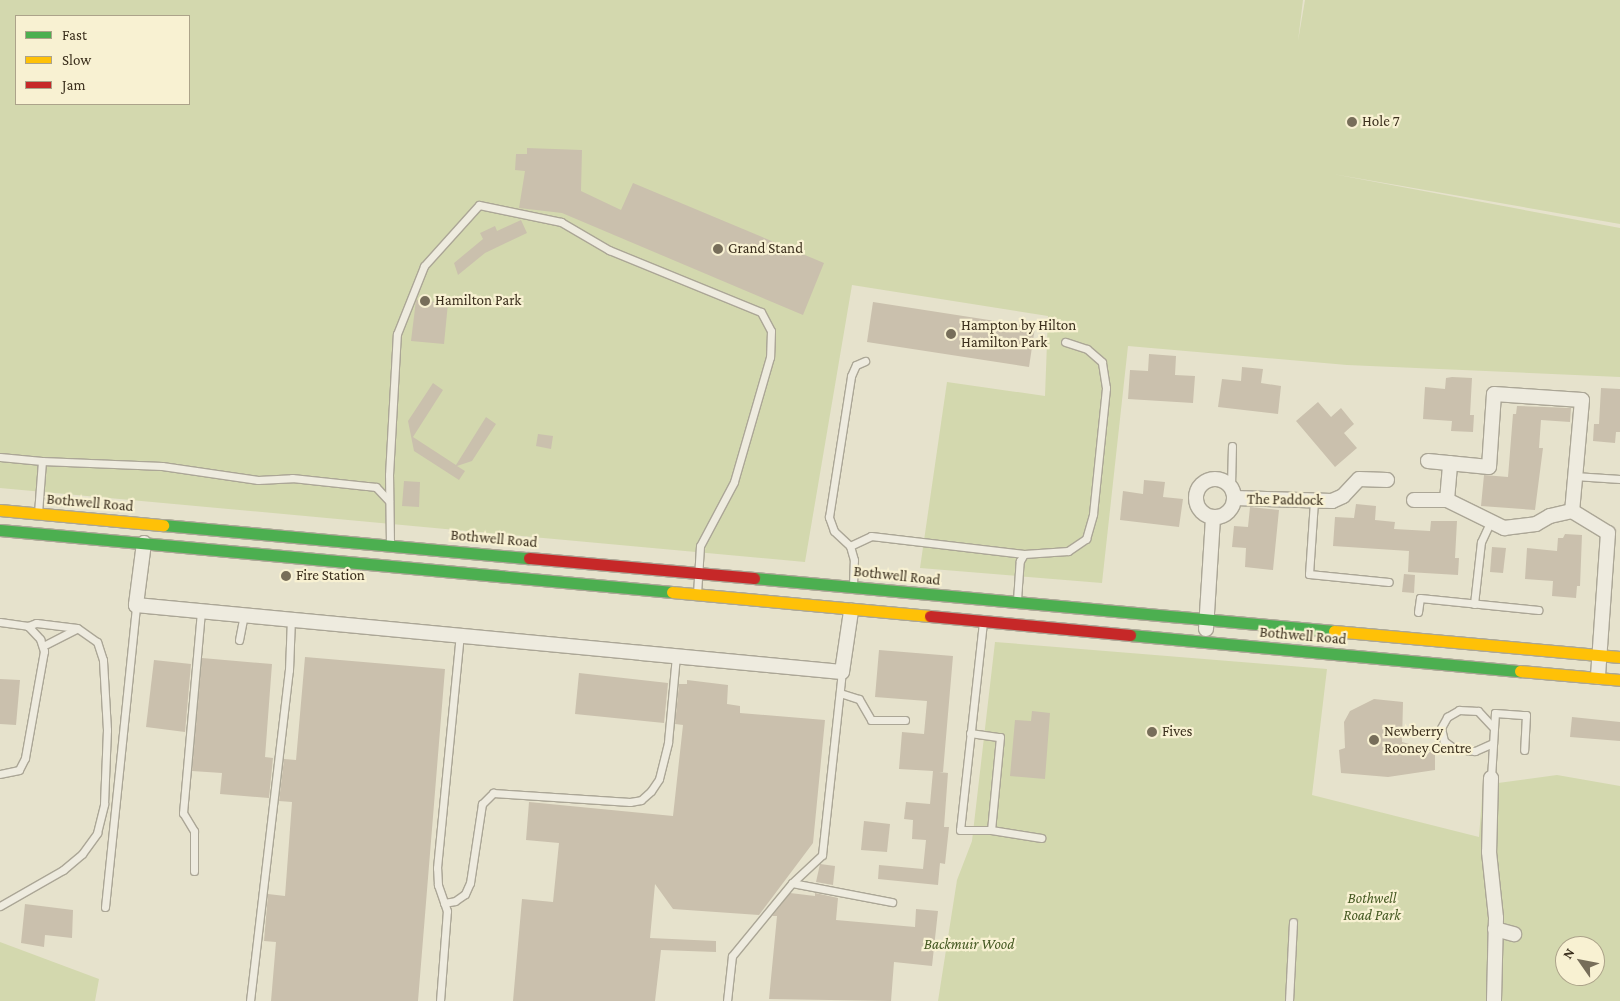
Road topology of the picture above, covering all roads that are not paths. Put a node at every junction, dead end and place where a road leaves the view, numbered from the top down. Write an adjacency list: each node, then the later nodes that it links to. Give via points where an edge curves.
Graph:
1 (1065, 342): 25 (lane, via 1087,349 1102,362 1106,388 1094,514 1086,539 1068,552)
2 (865, 361): 24 (lane, via 856,365 850,376 830,517 834,531)
3 (1232, 446): 11 (lane)
4 (0, 457): 5 (lane)
5 (42, 461): 14 (lane, via 162,466 258,480 292,478 376,487); 18 (lane)
6 (1428, 461): 7 (street)
7 (1450, 463): 8 (street, via 1489,467 1494,394 1582,400); 13 (street)
8 (1574, 476): 9 (lane); 17 (street)
9 (1620, 479)
10 (1387, 480): 15 (street, The Paddock, via 1359,479 1343,496 1332,501)
11 (1233, 492): 15 (street, The Paddock); 19 (street, The Paddock, via 1230,510); 19 (street, The Paddock, via 1214,479 1198,489 1198,507)
12 (1414, 500): 13 (street)
13 (1447, 500): 20 (street)
14 (389, 501): 26 (lane); 27 (lane, via 397,334 424,266 479,205 561,222 609,250 761,312 770,331 770,357 734,482 700,546)
15 (1314, 501): 28 (lane, via 1309,574)
16 (0, 510): 18 (main road, Bothwell Road)
17 (1572, 511): 20 (street, via 1517,528); 22 (street)
18 (38, 513): 26 (main road, Bothwell Road)
19 (1213, 517): 41 (street)
20 (1490, 523): 33 (lane, via 1480,542)
21 (0, 530): 23 (main road, Bothwell Road)
22 (1614, 530): 50 (street)
23 (144, 543): 26 (main road, Bothwell Road); 34 (street)
24 (850, 546): 25 (lane, via 871,536); 29 (lane, via 854,560)
25 (1024, 554): 32 (lane, via 1020,561)
26 (390, 556): 27 (main road, Bothwell Road); 30 (main road, Bothwell Road)
27 (698, 573): 29 (main road, Bothwell Road); 30 (lane)
28 (1389, 582)
29 (853, 586): 31 (main road, Bothwell Road); 37 (main road)
30 (697, 595): 37 (main road, Bothwell Road)
31 (984, 601): 32 (main road, Bothwell Road); 43 (main road)
32 (1016, 603): 41 (main road, Bothwell Road)
33 (1474, 604): 36 (lane); 38 (lane, via 1420,598)
34 (136, 605): 35 (street); 71 (lane)
35 (201, 610): 39 (street); 66 (lane, via 183,813 194,831)
36 (1538, 610)
37 (851, 611): 43 (main road, Bothwell Road); 53 (street)
38 (1418, 612)
39 (244, 614): 40 (street); 47 (lane)
40 (291, 619): 46 (street); 75 (lane, via 289,670)
41 (1206, 620): 48 (street); 50 (main road, Bothwell Road)
42 (0, 622): 44 (lane)
43 (983, 622): 48 (main road, Bothwell Road); 59 (lane)
44 (28, 626): 45 (lane, via 36,623); 49 (lane)
45 (77, 628): 49 (lane); 70 (lane, via 97,642 103,660 108,752 101,819 96,833 76,859 63,870)
46 (460, 634): 51 (street); 68 (lane, via 438,868 438,885)
47 (240, 640)
48 (1206, 642): 54 (main road, Bothwell Road)
49 (43, 646): 62 (lane, via 25,758 19,770)
50 (1600, 654): 52 (main road, Bothwell Road); 54 (street)
51 (676, 656): 53 (street); 68 (lane, via 668,742 659,779 651,791 641,800 630,802 507,792 486,797 480,812 470,883 455,901)
52 (1620, 657)
53 (842, 672): 56 (lane)
54 (1598, 677): 55 (main road, Bothwell Road)
55 (1620, 680)
56 (840, 694): 57 (lane, via 859,700 871,720); 67 (lane, via 822,855)
57 (905, 720)
58 (1494, 728): 60 (lane); 60 (lane, via 1478,711 1459,710 1447,717 1441,728 1444,741 1455,749 1475,751); 61 (lane, via 1495,713 1526,715)
59 (970, 733): 64 (lane, via 1000,737); 64 (lane, via 960,830)
60 (1493, 743): 63 (lane)
61 (1524, 750)
62 (0, 774)
63 (1491, 778): 73 (street, via 1489,852)
64 (991, 830): 65 (lane)
65 (1041, 838)
66 (194, 871)
67 (792, 883): 69 (lane); 77 (lane, via 732,956)
68 (444, 902): 76 (lane, via 447,930)
69 (892, 902)
70 (0, 906)
71 (105, 907)
72 (1293, 922): 78 (lane)
73 (1495, 929): 74 (street); 79 (street)
74 (1514, 934)
75 (250, 1001)
76 (440, 1001)
77 (727, 1001)
78 (1289, 1001)
79 (1494, 1001)

